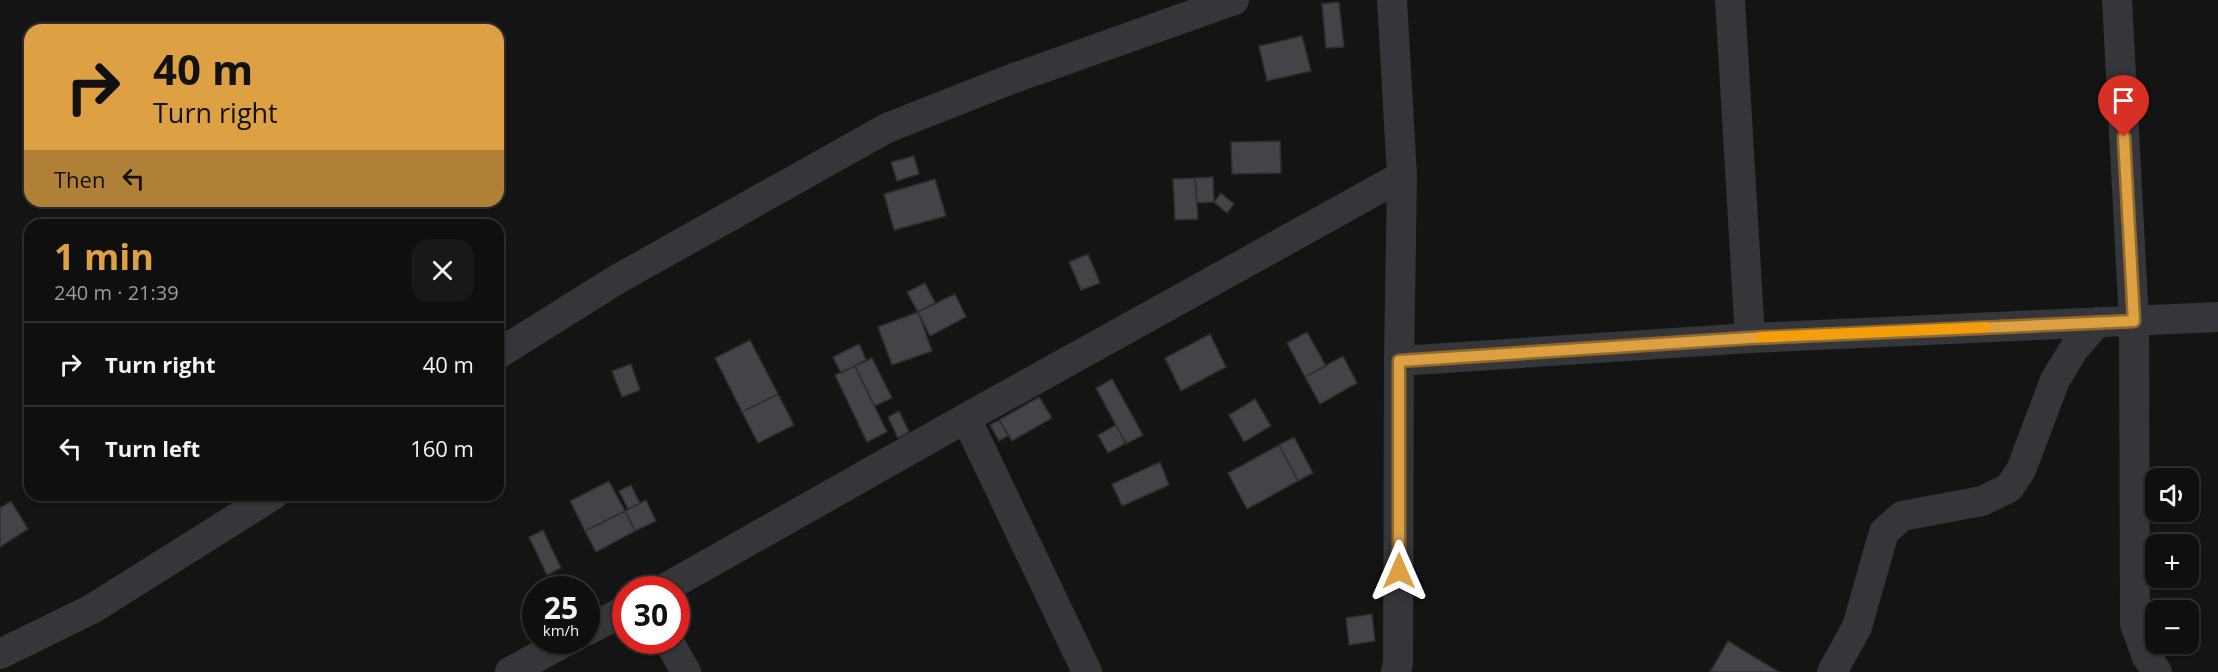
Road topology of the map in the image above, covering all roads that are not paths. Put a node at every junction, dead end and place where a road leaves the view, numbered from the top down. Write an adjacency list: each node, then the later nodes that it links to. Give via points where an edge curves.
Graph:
1 (1234, 0): 10 (street, via 887,128 616,280)
2 (1392, 0): 5 (street)
3 (1730, 0): 9 (street)
4 (2117, 0): 7 (street)
5 (1402, 176): 11 (street); 12 (street)
6 (2218, 317): 7 (street)
7 (2134, 321): 8 (street); 15 (street)
8 (2097, 322): 9 (street); 23 (street, via 2055,380 2021,470 2009,488 1982,501 1902,516 1884,532 1857,627)
9 (1750, 338): 11 (street)
10 (504, 350)
11 (1399, 361): 22 (street)
12 (966, 418): 14 (street); 21 (street)
13 (263, 501): 16 (street, via 92,609)
14 (687, 576)
15 (2135, 624): 24 (street); 25 (street)
16 (0, 654)
17 (543, 654): 19 (street)
18 (676, 654): 20 (street)
19 (510, 672)
20 (686, 672)
21 (1088, 672)
22 (1396, 672)
23 (1832, 672)
24 (2132, 672)
25 (2157, 672)

